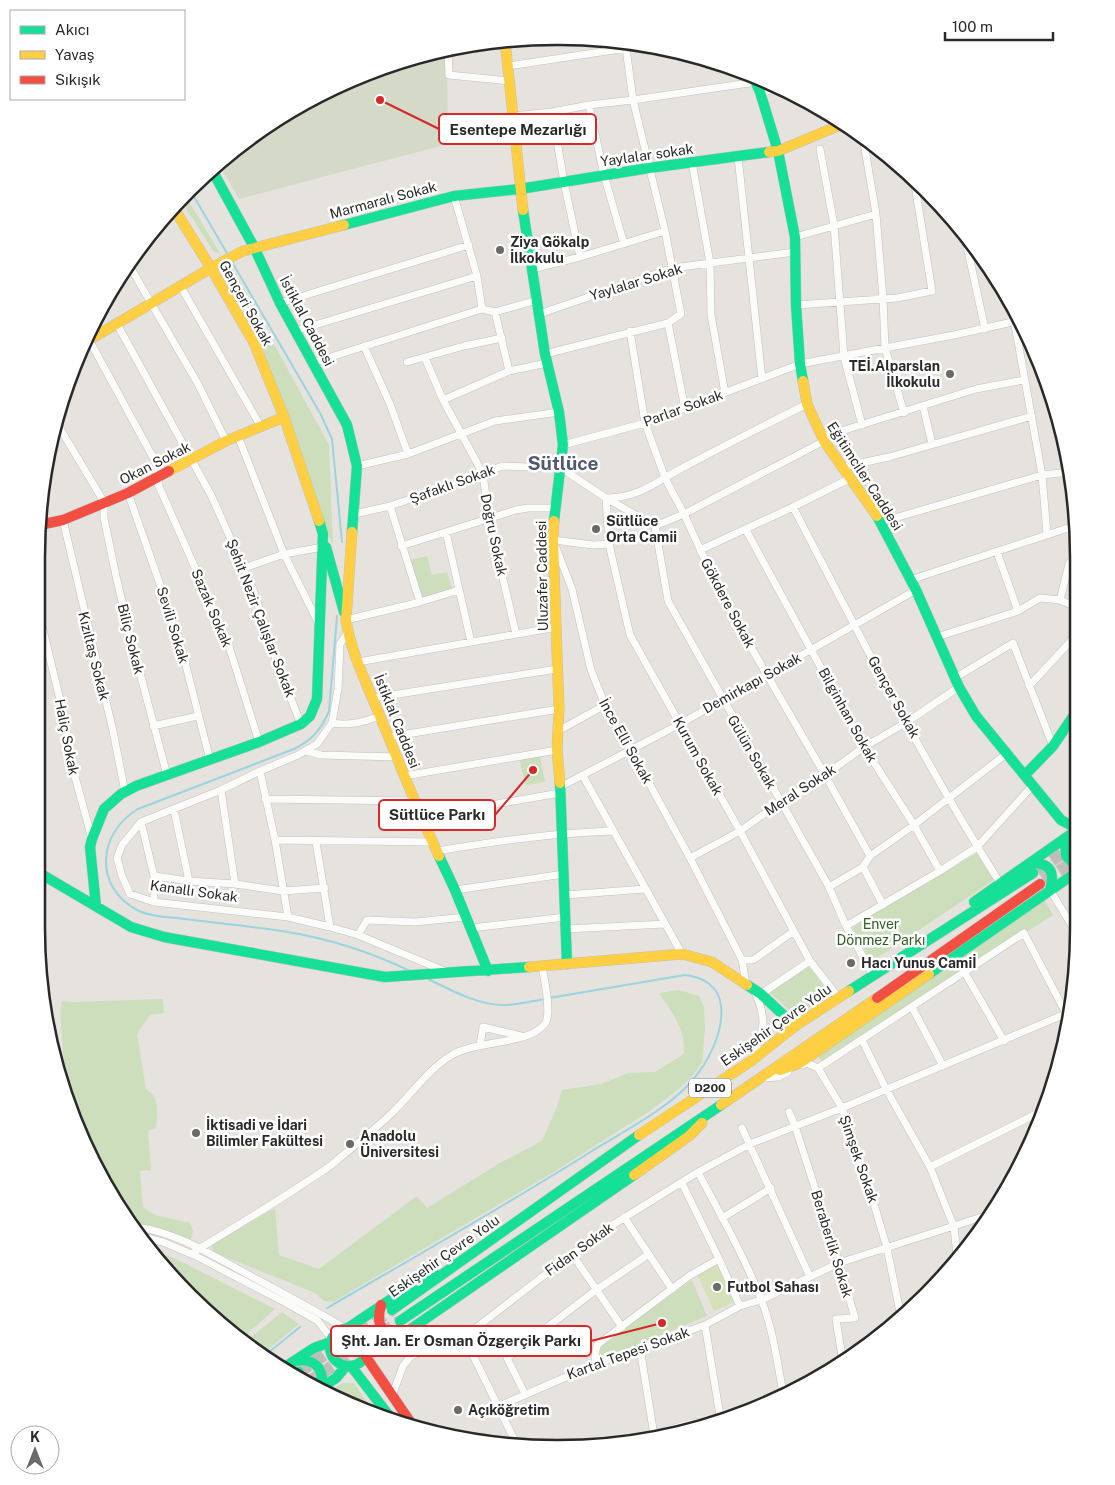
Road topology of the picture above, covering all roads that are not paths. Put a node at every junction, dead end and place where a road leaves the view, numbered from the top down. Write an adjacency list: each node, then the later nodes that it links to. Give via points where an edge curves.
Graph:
1 (506, 48): 5 (main road, Uluzafer Caddesi)
2 (617, 48): 5 (street)
3 (631, 50): 11 (street)
4 (448, 57): 7 (street, via 449,75)
5 (508, 66): 7 (main road, Uluzafer Caddesi)
6 (743, 80): 11 (street)
7 (510, 81): 14 (main road, Uluzafer Caddesi)
8 (757, 86): 10 (main road, Eğitimciler Caddesi)
9 (768, 90): 10 (street)
10 (760, 92): 18 (main road, Eğitimciler Caddesi)
11 (633, 100): 12 (street); 21 (street)
12 (589, 105): 13 (street); 22 (street)
13 (552, 112): 14 (street); 24 (street)
14 (514, 116): 25 (main road, Uluzafer Caddesi)
15 (835, 127): 18 (main road, Yaylalar sokak)
16 (865, 148): 29 (street)
17 (820, 149): 30 (street)
18 (778, 151): 19 (main road, Yaylalar sokak); 32 (main road, Eğitimciler Caddesi)
19 (738, 157): 20 (main road, Yaylalar sokak); 39 (street)
20 (692, 162): 21 (main road, Yaylalar sokak); 40 (street)
21 (649, 168): 22 (main road, Yaylalar sokak); 31 (street)
22 (604, 175): 24 (main road, Yaylalar sokak); 33 (street)
23 (215, 176): 35 (main road, İstiklal Caddesi)
24 (564, 182): 25 (main road, Yaylalar sokak); 38 (street)
25 (520, 189): 27 (main road, Marmaralı Sokak); 43 (main road, Uluzafer Caddesi)
26 (916, 191): 47 (street, via 932,291)
27 (454, 196): 34 (street); 35 (main road, Marmaralı Sokak)
28 (177, 214): 41 (main road, Gençeri Sokak)
29 (876, 214): 30 (street); 47 (street)
30 (834, 225): 32 (street); 49 (street)
31 (665, 232): 33 (street); 42 (street)
32 (795, 237): 36 (main road, Eğitimciler Caddesi)
33 (624, 244): 38 (street)
34 (469, 245): 45 (street); 50 (street)
35 (254, 248): 41 (main road, Marmaralı Sokak); 50 (main road, İstiklal Caddesi)
36 (795, 252): 39 (street, Yaylalar Sokak); 52 (main road, Eğitimciler Caddesi)
37 (969, 253): 59 (street)
38 (580, 257): 43 (street)
39 (749, 258): 40 (street, Yaylalar Sokak); 75 (street)
40 (710, 264): 42 (street, Yaylalar Sokak); 77 (street, via 711,315)
41 (211, 268): 46 (main road, Marmaralı Sokak); 85 (main road, Gençeri Sokak, via 254,343)
42 (673, 268): 55 (street, Yaylalar Sokak); 57 (street, via 681,314)
43 (532, 269): 48 (main road, Uluzafer Caddesi)
44 (133, 271): 51 (street)
45 (477, 276): 53 (street); 61 (street)
46 (181, 287): 51 (main road, Marmaralı Sokak); 88 (street)
47 (883, 298): 49 (street); 67 (street)
48 (537, 300): 54 (street); 55 (main road, Uluzafer Caddesi)
49 (839, 302): 52 (street); 68 (street)
50 (280, 303): 61 (main road, İstiklal Caddesi)
51 (152, 304): 58 (main road, Marmaralı Sokak); 93 (street)
52 (796, 305): 73 (main road, Eğitimciler Caddesi)
53 (482, 309): 54 (street); 65 (street)
54 (495, 312): 64 (street)
55 (539, 314): 70 (main road, Uluzafer Caddesi)
56 (1011, 320): 59 (street, Parlar Sokak)
57 (668, 323): 62 (street); 81 (street)
58 (117, 324): 63 (main road, Marmaralı Sokak); 97 (street, Şehit Nezir Çalışlar Sokak)
59 (985, 328): 67 (street, Parlar Sokak)
60 (1017, 330): 76 (street)
61 (295, 331): 71 (main road, İstiklal Caddesi)
62 (630, 331): 70 (street); 86 (street, Gökdere Sokak)
63 (96, 335)
64 (502, 338): 69 (street); 74 (street)
65 (364, 346): 71 (street); 96 (street)
66 (91, 347): 104 (street, Sazak Sokak, via 155,461)
67 (885, 348): 68 (street, Parlar Sokak); 83 (street)
68 (844, 357): 73 (street, Parlar Sokak); 87 (street)
69 (425, 358): 72 (street); 78 (street, Doğru Sokak)
70 (546, 358): 74 (street); 82 (main road, Uluzafer Caddesi)
71 (312, 362): 98 (main road, İstiklal Caddesi, via 347,425)
72 (407, 362)
73 (800, 364): 75 (street, Parlar Sokak); 79 (main road, Eğitimciler Caddesi)
74 (509, 371): 78 (street)
75 (762, 379): 77 (street, Parlar Sokak)
76 (1024, 380): 80 (street, via 976,389); 84 (street)
77 (725, 393): 81 (street, Parlar Sokak)
78 (443, 400): 90 (street, Doğru Sokak)
79 (807, 404): 92 (main road, Eğitimciler Caddesi); 105 (street)
80 (923, 406): 83 (street); 94 (street)
81 (685, 409): 86 (street, Parlar Sokak)
82 (559, 412): 90 (street, via 495,421); 95 (main road, Uluzafer Caddesi)
83 (904, 413): 87 (street)
84 (1032, 416): 94 (street); 103 (street)
85 (284, 417): 88 (main road, Okan Sokak); 123 (main road, Gençeri Sokak)
86 (645, 423): 95 (street, Parlar Sokak); 105 (street, Gökdere Sokak)
87 (862, 425): 92 (street)
88 (261, 427): 91 (main road, Okan Sokak)
89 (61, 430): 109 (street)
90 (462, 434): 96 (street); 102 (street, Doğru Sokak)
91 (238, 436): 93 (main road, Okan Sokak); 131 (street)
92 (823, 439): 99 (main road, Eğitimciler Caddesi); 114 (street)
93 (226, 440): 97 (main road, Okan Sokak)
94 (932, 444): 99 (street)
95 (563, 445): 100 (main road, Uluzafer Caddesi)
96 (408, 454): 98 (street)
97 (192, 460): 104 (main road, Okan Sokak); 133 (street, Şehit Nezir Çalışlar Sokak)
98 (357, 466): 113 (main road, İstiklal Caddesi)
99 (842, 467): 106 (main road, Eğitimciler Caddesi)
100 (561, 468): 102 (street, Şafaklı Sokak, via 502,466); 108 (street); 111 (main road, Uluzafer Caddesi)
101 (1063, 473): 103 (street)
102 (483, 474): 110 (street, Şafaklı Sokak); 115 (street, Doğru Sokak)
103 (1042, 475): 118 (street); 124 (street)
104 (160, 477): 107 (main road, Okan Sokak); 173 (street, Sazak Sokak, via 158,484 227,640)
105 (665, 478): 108 (street, via 648,489 620,498); 114 (street, Gökdere Sokak)
106 (850, 479): 112 (street); 118 (main road, Eğitimciler Caddesi)
107 (128, 493): 109 (main road, Okan Sokak); 161 (street, Sevili Sokak, via 169,610)
108 (606, 498): 119 (street); 126 (street, Kurum Sokak)
109 (104, 502): 116 (main road, Okan Sokak); 168 (street, Biliç Sokak, via 104,518 116,576)
110 (390, 506): 113 (street, Şafaklı Sokak); 127 (street)
111 (555, 508): 115 (street, via 528,508); 125 (main road, Uluzafer Caddesi)
112 (793, 508): 121 (street); 142 (street, Gençer Sokak)
113 (354, 514): 141 (main road, İstiklal Caddesi)
114 (684, 514): 119 (street); 129 (street, Gökdere Sokak)
115 (489, 519): 122 (street); 146 (street, Doğru Sokak)
116 (63, 520): 117 (main road, Okan Sokak); 191 (street, Kızıltaş Sokak)
117 (46, 522)
118 (881, 522): 134 (main road, Eğitimciler Caddesi)
119 (655, 526): 158 (street, Gülün Sokak, via 668,601)
120 (1069, 527): 124 (street)
121 (746, 530): 129 (street); 151 (street, Bilginhan Sokak)
122 (446, 532): 127 (street); 135 (street)
123 (323, 534): 128 (main road); 141 (main road, Gençeri Sokak)
124 (1047, 534): 130 (street)
125 (553, 540): 126 (street, via 593,546); 143 (main road, Uluzafer Caddesi); 159 (street, İnce Elli Sokak, via 572,589 591,670)
126 (609, 544): 167 (street, Kurum Sokak, via 630,636)
127 (401, 546): 138 (street)
128 (322, 547): 131 (street); 144 (main road)
129 (700, 550): 154 (street, Gökdere Sokak, via 723,599)
130 (996, 552): 134 (street); 140 (street)
131 (284, 554): 133 (street); 144 (street)
132 (1070, 563): 137 (street)
133 (244, 568): 166 (street, Şehit Nezir Çalışlar Sokak)
134 (910, 580): 136 (main road, Eğitimciler Caddesi)
135 (458, 590): 138 (street); 149 (street)
136 (916, 590): 142 (street, Demirkapı Sokak); 148 (main road, Eğitimciler Caddesi)
137 (1060, 600): 139 (street); 140 (street, via 1040,598)
138 (420, 602): 141 (street)
139 (1070, 604)
140 (1018, 610): 148 (street)
141 (346, 620): 145 (main road, İstiklal Caddesi)
142 (855, 626): 151 (street, Demirkapı Sokak); 164 (street, Gençer Sokak)
143 (557, 627): 146 (street); 153 (main road, Uluzafer Caddesi)
144 (320, 628): 166 (main road, via 317,698 310,716)
145 (348, 632): 152 (main road, İstiklal Caddesi); 165 (street, via 340,644 338,690)
146 (516, 634): 149 (street)
147 (45, 637): 207 (street, Haliç Sokak)
148 (937, 637): 155 (main road, Eğitimciler Caddesi)
149 (471, 642): 152 (street)
150 (1070, 642): 156 (street)
151 (812, 650): 154 (street, Demirkapı Sokak); 175 (street, Bilginhan Sokak)
152 (358, 662): 157 (main road, İstiklal Caddesi)
153 (557, 669): 157 (street); 160 (main road, Uluzafer Caddesi)
154 (766, 674): 158 (street, Demirkapı Sokak); 184 (street, Gökdere Sokak)
155 (957, 683): 156 (street, Meral Sokak, via 1013,644); 164 (street, Meral Sokak); 179 (main road, Eğitimciler Caddesi, via 976,716)
156 (1029, 686): 174 (street)
157 (373, 698): 162 (main road, İstiklal Caddesi)
158 (722, 699): 167 (street, Demirkapı Sokak); 195 (street, Gülün Sokak)
159 (605, 705): 171 (street); 177 (street, İnce Elli Sokak)
160 (559, 709): 171 (main road, Uluzafer Caddesi); 172 (street)
161 (198, 716): 168 (street); 181 (street, Sevili Sokak)
162 (380, 716): 165 (street, via 344,725); 172 (main road, İstiklal Caddesi)
163 (1070, 721): 169 (main road)
164 (907, 722): 175 (street, Meral Sokak); 192 (street, Gençer Sokak)
165 (332, 723): 178 (street, via 317,744)
166 (301, 724): 173 (main road)
167 (680, 724): 177 (street, Demirkapı Sokak); 203 (street, Kurum Sokak)
168 (153, 726): 183 (street, Biliç Sokak)
169 (1066, 726): 170 (street); 174 (main road)
170 (1070, 730)
171 (558, 731): 176 (main road, Uluzafer Caddesi)
172 (389, 737): 180 (main road, İstiklal Caddesi)
173 (259, 742): 181 (main road)
174 (1053, 746): 185 (main road)
175 (864, 747): 184 (street, Meral Sokak); 200 (street, Bilginhan Sokak)
176 (557, 750): 186 (street); 190 (main road, Uluzafer Caddesi)
177 (631, 750): 187 (street, Demirkapı Sokak); 213 (street, İnce Elli Sokak)
178 (306, 751): 180 (street, via 321,755); 182 (street)
179 (1006, 754): 185 (main road, Eğitimciler Caddesi); 192 (street)
180 (397, 757): 186 (main road, İstiklal Caddesi)
181 (210, 760): 183 (main road)
182 (260, 771): 189 (street); 193 (street)
183 (167, 775): 191 (main road)
184 (825, 775): 195 (street, Meral Sokak); 212 (street, Gökdere Sokak)
185 (1025, 775): 188 (main road, Eğitimciler Caddesi)
186 (404, 776): 194 (main road, İstiklal Caddesi)
187 (583, 776): 190 (street, Demirkapı Sokak); 202 (street)
188 (1033, 785): 198 (main road, Eğitimciler Caddesi); 211 (street)
189 (221, 790): 196 (street); 224 (street)
190 (560, 790): 197 (street, Demirkapı Sokak); 204 (main road, Uluzafer Caddesi)
191 (125, 792): 207 (main road, via 104,809)
192 (949, 798): 200 (street); 211 (street, Gençer Sokak)
193 (266, 799): 194 (street); 208 (street)
194 (414, 801): 197 (main road, İstiklal Caddesi)
195 (781, 802): 203 (street, Meral Sokak); 226 (street, Gülün Sokak)
196 (174, 810): 199 (street); 222 (street)
197 (421, 817): 210 (main road, İstiklal Caddesi)
198 (1061, 820): 201 (main road, Eğitimciler Caddesi); 206 (main road, Eğitimciler Caddesi)
199 (141, 822): 220 (street); 233 (street, Kanallı Sokak, via 122,845 117,858 130,894)
200 (914, 825): 212 (street); 217 (street, Bilginhan Sokak)
201 (1070, 825)
202 (613, 831): 204 (street); 228 (street)
203 (740, 831): 213 (street, Meral Sokak); 245 (street, Kurum Sokak)
204 (561, 833): 210 (street); 218 (main road, Uluzafer Caddesi)
205 (1070, 835): 206 (main road)
206 (1065, 838): 214 (main road, Eğitimciler Caddesi, via 1064,852); 216 (main road)
207 (92, 839): 235 (main road)
208 (275, 840): 209 (street); 231 (street)
209 (316, 842): 210 (street); 227 (street)
210 (435, 846): 229 (main road, İstiklal Caddesi)
211 (978, 847): 217 (street); 223 (street, Gençer Sokak)
212 (870, 856): 215 (street)
213 (690, 858): 248 (street, İnce Elli Sokak)
214 (1070, 862)
215 (863, 868): 226 (street); 234 (street)
216 (1032, 868): 223 (main road); 230 (main road, via 1044,864 1051,870); 262 (main road, Eskişehir Çevre Yolu / D200)
217 (940, 871): 234 (street)
218 (564, 874): 229 (street); 232 (main road, Uluzafer Caddesi)
219 (45, 876): 235 (main road)
220 (154, 876): 222 (street); 233 (street)
221 (1070, 877): 230 (main road)
222 (189, 881): 224 (street)
223 (1000, 883): 253 (main road)
224 (235, 884): 231 (street)
225 (1040, 884): 270 (main road, Eskişehir Çevre Yolu / D200)
226 (829, 887): 241 (street, Gülün Sokak)
227 (325, 888): 231 (street); 242 (street)
228 (645, 889): 232 (street); 240 (street)
229 (455, 890): 237 (main road, İstiklal Caddesi)
230 (1050, 890): 239 (street); 270 (main road, via 800,1063)
231 (283, 891): 236 (street)
232 (564, 895): 238 (main road, Uluzafer Caddesi)
233 (154, 902): 236 (street, Kanallı Sokak)
234 (882, 905): 241 (street)
235 (96, 906): 255 (main road, via 131,927 154,934 385,977)
236 (288, 917): 242 (street, Kanallı Sokak)
237 (466, 917): 243 (main road, İstiklal Caddesi); 246 (street, via 415,922 367,920)
238 (565, 917): 243 (street); 244 (main road, Uluzafer Caddesi)
239 (1070, 922)
240 (664, 924): 244 (street); 247 (street)
241 (846, 926): 253 (street, Gülün Sokak)
242 (330, 927): 246 (street, Kanallı Sokak)
243 (471, 928): 252 (main road, İstiklal Caddesi)
244 (566, 929): 250 (main road, Uluzafer Caddesi)
245 (794, 931): 248 (street, via 753,960); 249 (street, Kurum Sokak)
246 (358, 935): 255 (street, Kanallı Sokak)
247 (682, 954): 250 (main road); 256 (main road, via 712,962)
248 (742, 960): 256 (street, İnce Elli Sokak)
249 (810, 961): 257 (street); 258 (street, Kurum Sokak)
250 (567, 964): 251 (main road)
251 (542, 966): 252 (main road); 263 (street, via 548,1020 537,1032)
252 (488, 971): 255 (main road, Kanallı Sokak)
253 (871, 972): 258 (main road)
254 (965, 973): 259 (street); 260 (street, via 1024,933); 265 (street)
255 (452, 974)
256 (749, 986): 257 (main road); 267 (street, İnce Elli Sokak, via 759,1002 763,1019 762,1034)
257 (761, 994): 262 (main road)
258 (838, 997): 262 (main road)
259 (912, 1007): 264 (street); 268 (street)
260 (1064, 1007)
261 (1062, 1018): 265 (street, Fidan Sokak)
262 (795, 1026): 267 (main road, Eskişehir Çevre Yolu / D200)
263 (524, 1037): 266 (street); 266 (street, via 483,1027)
264 (862, 1040): 269 (street); 271 (street)
265 (1004, 1041): 268 (street, Fidan Sokak)
266 (480, 1045): 291 (street, via 445,1059 392,1113 332,1164)
267 (751, 1061): 279 (main road, Eskişehir Çevre Yolu / D200)
268 (943, 1066): 271 (street, Fidan Sokak)
269 (818, 1068): 270 (street, via 807,1063 778,1077); 273 (street, Şimşek Sokak)
270 (760, 1078): 272 (main road, Eskişehir Çevre Yolu / D200)
271 (886, 1089): 273 (street, Fidan Sokak); 280 (street)
272 (719, 1105): 306 (main road, Eskişehir Çevre Yolu / D200); 310 (main road, via 689,1136 650,1165)
273 (842, 1108): 276 (street, Fidan Sokak); 290 (street, Şimşek Sokak)
274 (789, 1112): 276 (street, Beraberlik Sokak)
275 (1034, 1115): 280 (street)
276 (795, 1126): 278 (street, Fidan Sokak); 297 (street, Beraberlik Sokak)
277 (742, 1128): 278 (street)
278 (750, 1144): 281 (street, Fidan Sokak); 283 (street)
279 (624, 1146): 302 (main road); 305 (main road, Eskişehir Çevre Yolu / D200)
280 (930, 1167): 287 (street)
281 (698, 1172): 282 (street, Fidan Sokak); 285 (street)
282 (682, 1183): 284 (street, Fidan Sokak); 296 (street)
283 (771, 1188): 285 (street); 298 (street)
284 (624, 1217): 294 (street, Fidan Sokak); 295 (street)
285 (722, 1218): 301 (street)
286 (980, 1218): 287 (street, Kartal Tepesi Sokak)
287 (954, 1227): 290 (street, Kartal Tepesi Sokak); 292 (street)
288 (143, 1229): 291 (street, via 166,1234)
289 (151, 1239): 293 (street)
290 (887, 1248): 297 (street, Kartal Tepesi Sokak); 304 (street, Şimşek Sokak)
291 (200, 1249): 293 (street); 309 (street)
292 (956, 1249)
293 (191, 1254): 312 (street, via 315,1319)
294 (572, 1254): 300 (street); 311 (street, Fidan Sokak)
295 (649, 1254): 299 (street); 300 (street)
296 (719, 1259): 299 (street); 303 (street)
297 (839, 1263): 298 (street, Kartal Tepesi Sokak); 314 (street, Beraberlik Sokak, via 855,1318 836,1319)
298 (810, 1277): 301 (street, Kartal Tepesi Sokak)
299 (672, 1289): 308 (street)
300 (596, 1290): 308 (street); 323 (street, via 506,1358)
301 (761, 1300): 303 (street, Kartal Tepesi Sokak); 322 (street)
302 (381, 1305): 309 (main road); 310 (main road, via 378,1316 381,1326 391,1334)
303 (740, 1306): 307 (street, Kartal Tepesi Sokak)
304 (899, 1309)
305 (392, 1310)
306 (400, 1321)
307 (705, 1325): 313 (street, Kartal Tepesi Sokak); 327 (street)
308 (622, 1326): 318 (street, via 597,1346)
309 (347, 1328): 312 (main road, via 337,1332); 315 (main road, via 363,1334 368,1344)
310 (404, 1334): 315 (main road)
311 (464, 1336): 324 (street, Fidan Sokak, via 412,1356 403,1366); 325 (street)
312 (331, 1341): 316 (main road); 319 (main road, via 330,1349 335,1360)
313 (640, 1348): 318 (street, Kartal Tepesi Sokak); 329 (street)
314 (842, 1354)
315 (367, 1356): 319 (main road, via 362,1362); 324 (main road)
316 (293, 1362): 317 (main road); 320 (main road, via 301,1359 316,1364 321,1370)
317 (290, 1364)
318 (596, 1364): 323 (street, Kartal Tepesi Sokak)
319 (348, 1366): 321 (main road); 326 (main road)
320 (321, 1382)
321 (326, 1384)
322 (782, 1388)
323 (525, 1394): 325 (street, Kartal Tepesi Sokak)
324 (392, 1396): 328 (main road)
325 (499, 1406): 330 (street)
326 (385, 1410)
327 (720, 1414)
328 (407, 1417)
329 (653, 1431)
330 (514, 1438)

